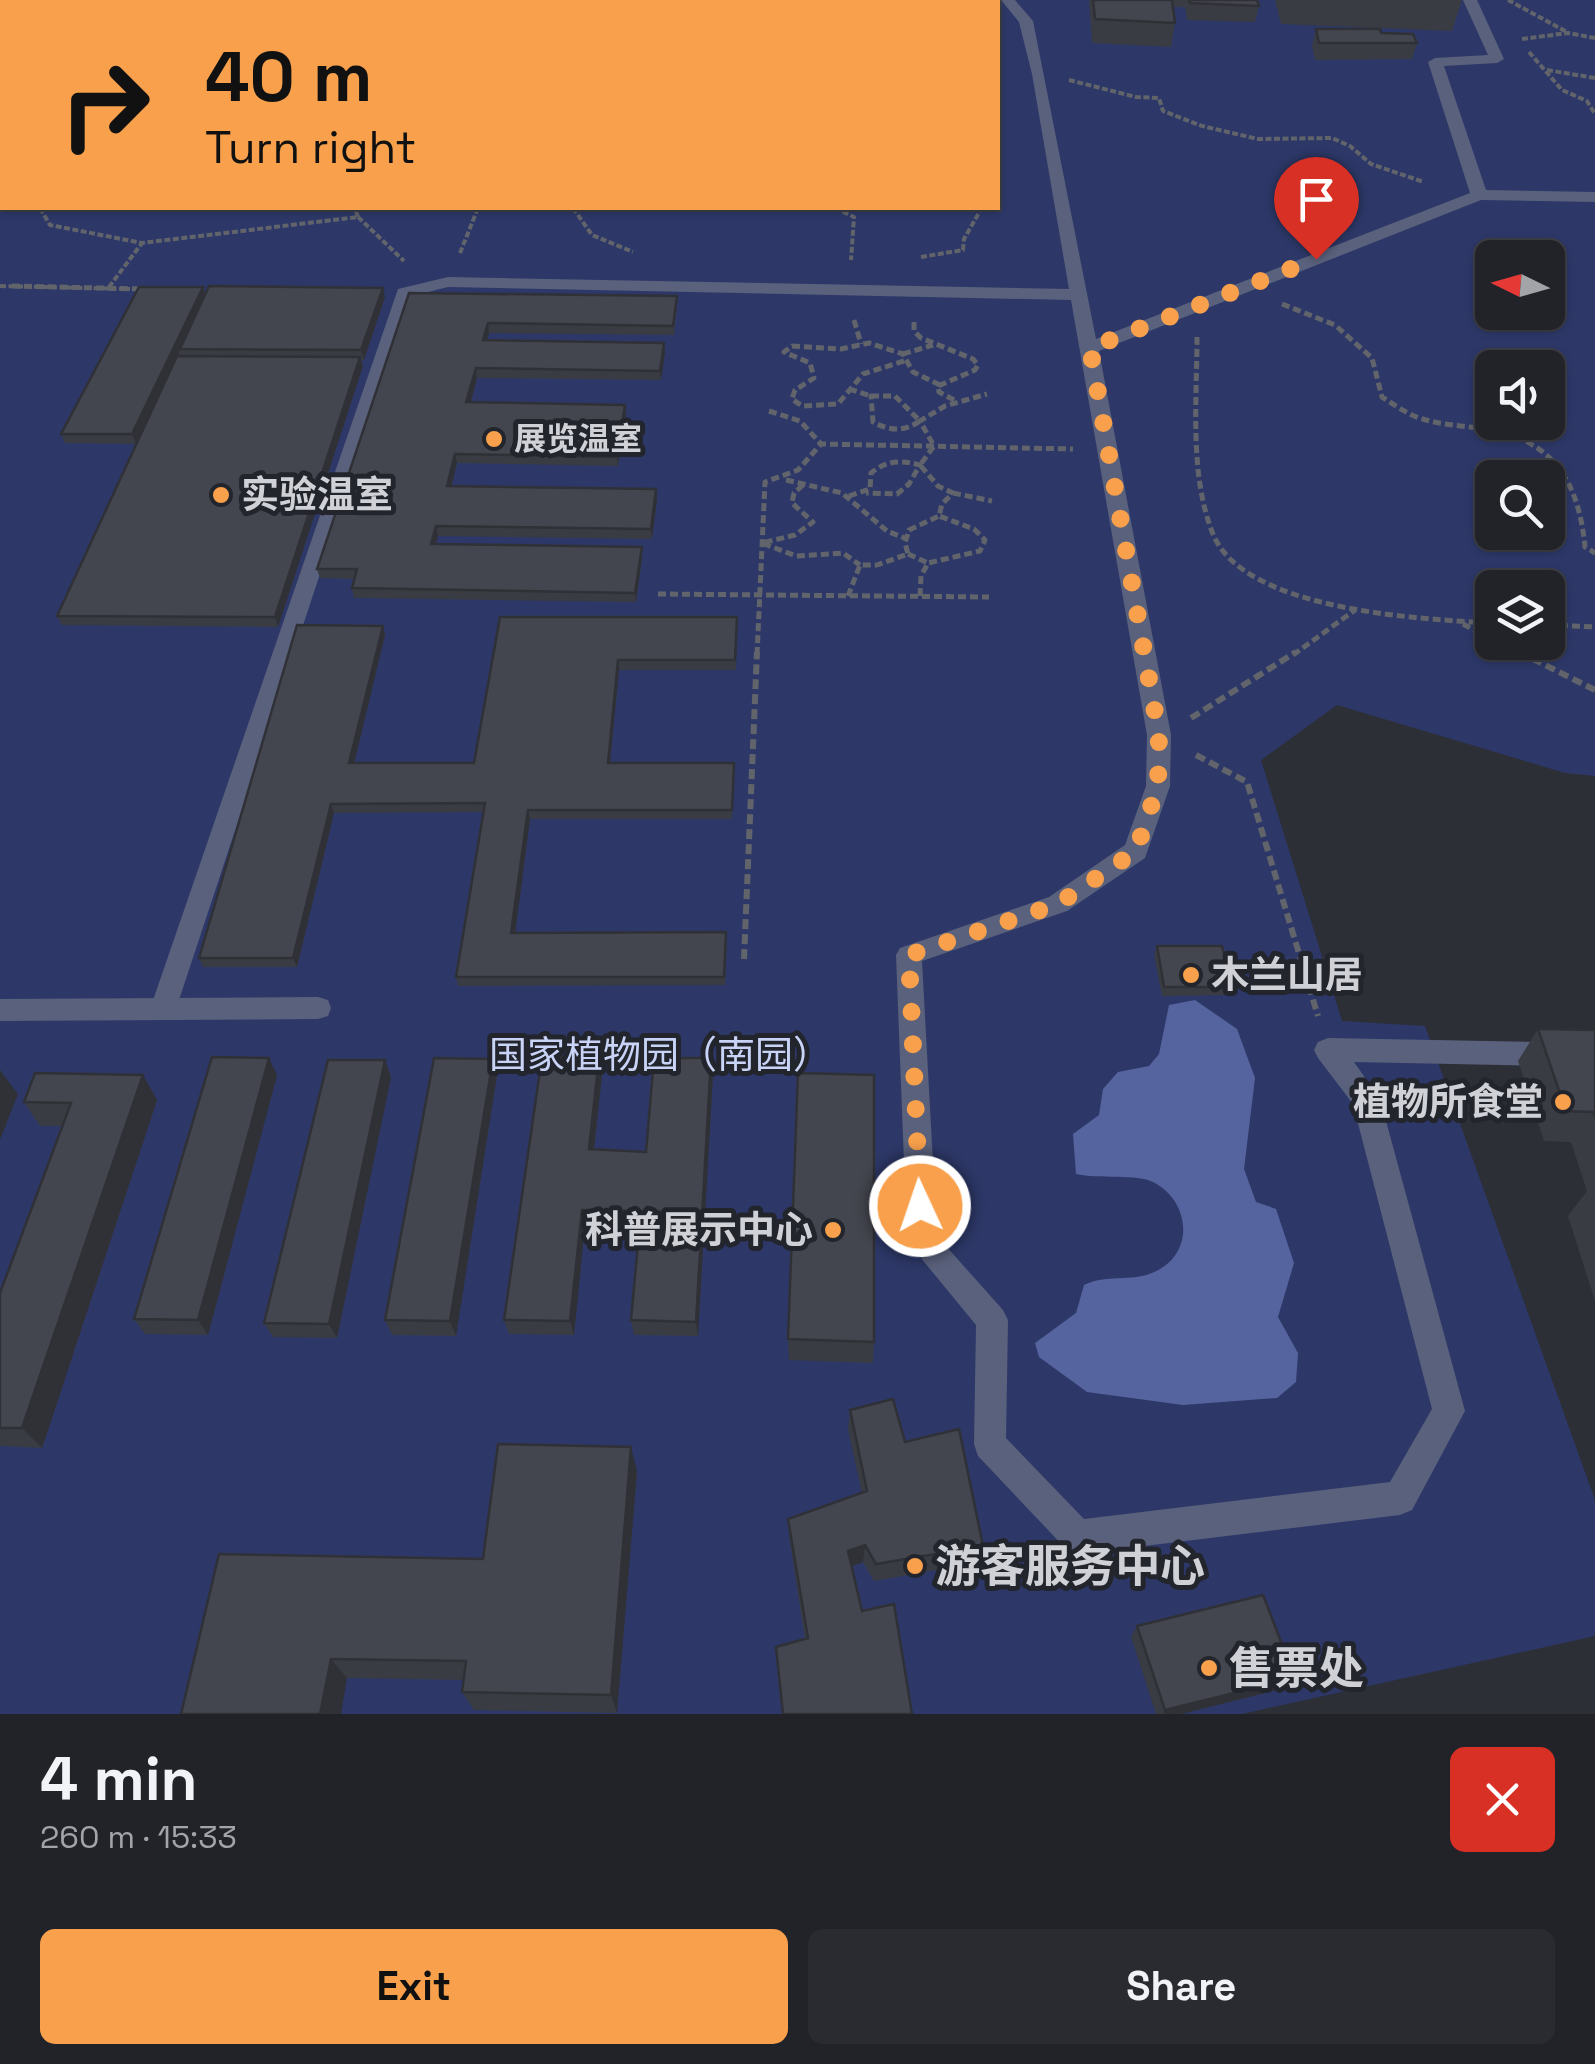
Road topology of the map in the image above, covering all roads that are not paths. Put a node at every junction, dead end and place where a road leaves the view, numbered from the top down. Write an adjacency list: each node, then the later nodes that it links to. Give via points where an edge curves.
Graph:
1 (1008, 0): 5 (street, via 1026,21)
2 (1470, 0): 3 (street, via 1497,59 1435,62)
3 (1479, 194): 4 (street); 6 (street)
4 (1595, 197)
5 (1081, 295): 6 (street); 8 (street, via 439,284 404,293)
6 (1090, 348): 10 (street, via 1159,735 1158,786 1136,851 1058,904 909,955 922,1241 992,1320 990,1444 1078,1537 1400,1498 1449,1412 1366,1098 1328,1050)
7 (318, 1008): 8 (street)
8 (163, 1009): 9 (street)
9 (0, 1010)
10 (1595, 1055)

